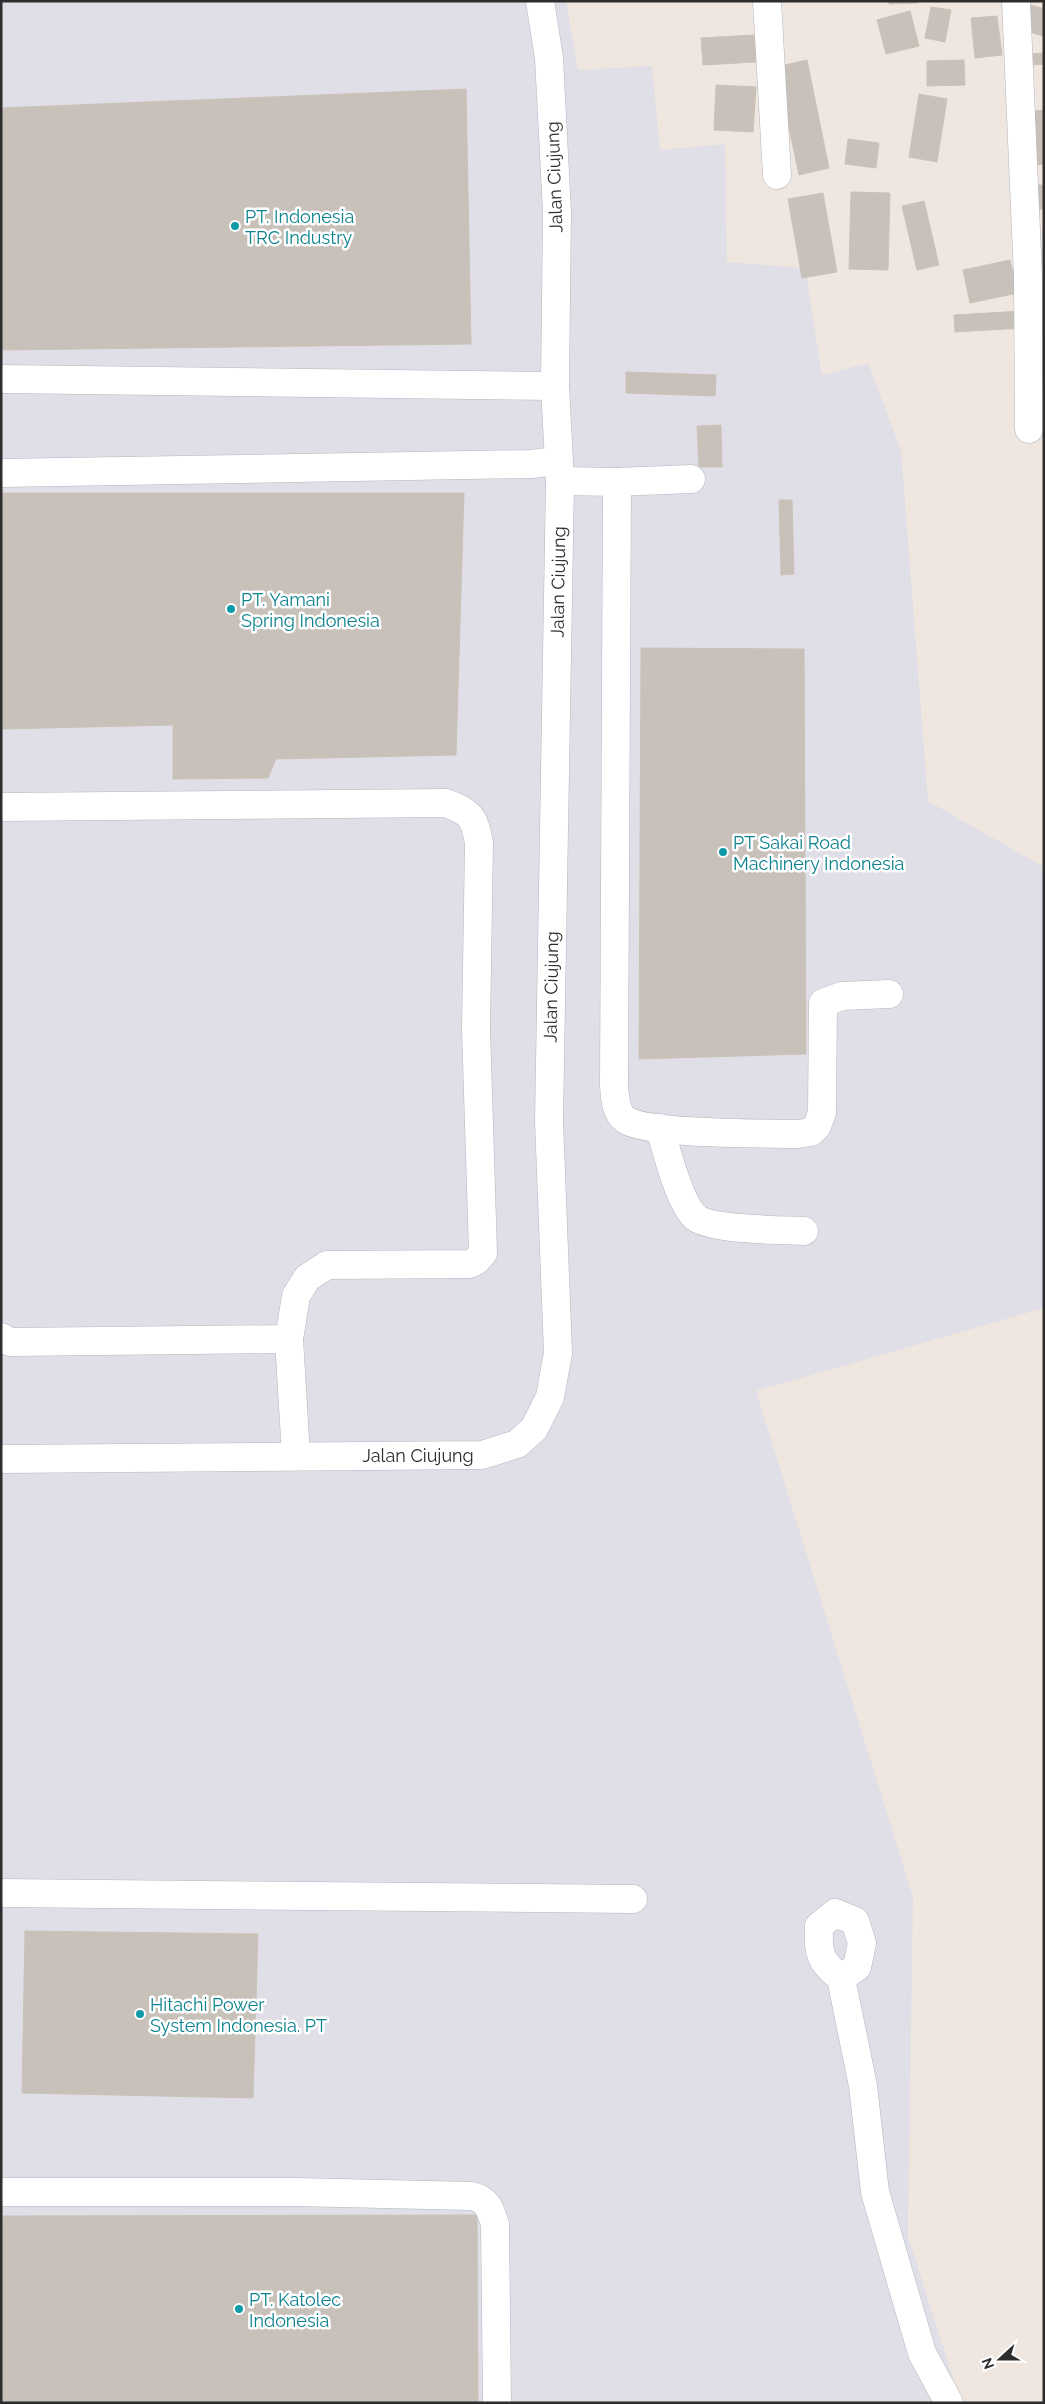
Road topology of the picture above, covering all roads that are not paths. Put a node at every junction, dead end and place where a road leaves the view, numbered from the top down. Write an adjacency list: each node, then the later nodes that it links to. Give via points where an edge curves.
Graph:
1 (540, 1): 6 (street, Jalan Ciujung, via 549,58 557,212)
2 (768, 1): 4 (street)
3 (1016, 1): 7 (street, via 1028,277)
4 (777, 176)
5 (1, 379): 6 (street)
6 (555, 386): 8 (street, Jalan Ciujung)
7 (1029, 429)
8 (559, 471): 9 (street, via 531,464); 11 (street); 18 (street, Jalan Ciujung, via 549,1121 558,1353 550,1397 534,1429 517,1444 482,1455)
9 (1, 473)
10 (691, 479): 11 (street)
11 (617, 482): 14 (street, via 614,1085 616,1106 625,1120)
12 (1, 807): 17 (street, via 446,803 468,812 475,823 479,843 476,1029 482,1252 476,1262 470,1264 326,1265 307,1278 296,1296)
13 (889, 994): 14 (street, via 842,996 822,1003 822,1113 811,1132)
14 (660, 1128): 15 (street, via 676,1180 694,1216 708,1224)
15 (804, 1232)
16 (1, 1336): 17 (street, via 10,1342)
17 (289, 1339): 18 (street)
18 (296, 1456): 19 (street, Jalan Ciujung)
19 (1, 1459)
20 (1, 1893): 21 (street)
21 (633, 1899)
22 (841, 1978): 25 (street, via 863,2086 875,2192 922,2353)
23 (1, 2192): 24 (street, via 294,2192 472,2196 483,2199 495,2224)
24 (497, 2403)
25 (949, 2403)

